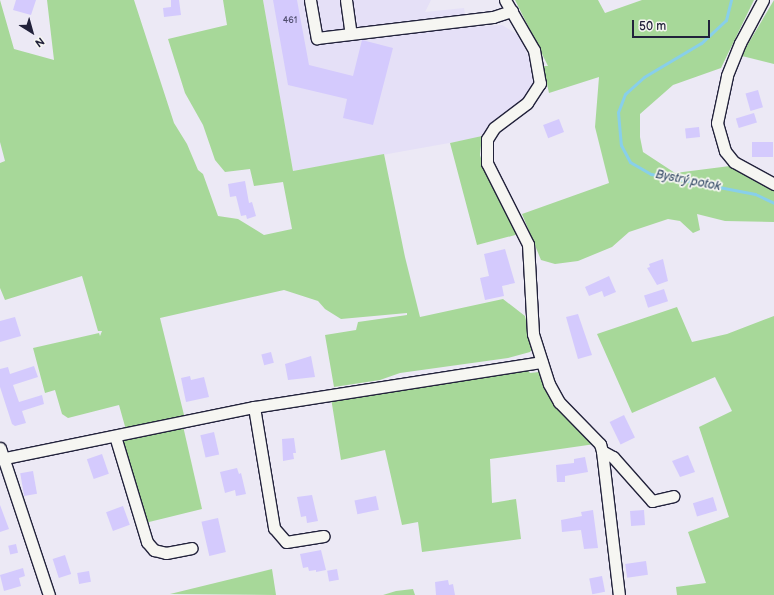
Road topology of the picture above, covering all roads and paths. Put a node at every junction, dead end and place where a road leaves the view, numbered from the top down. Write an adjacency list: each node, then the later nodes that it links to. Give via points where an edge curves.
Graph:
1 (310, 0): 6 (street, via 317,38)
2 (346, 0): 6 (street)
3 (505, 0): 5 (street)
4 (764, 0): 7 (street, via 740,44 727,76 717,123 725,151 734,162)
5 (512, 12): 6 (street, via 492,17); 8 (street, via 534,50 540,83 527,103 494,128 487,139 486,153 492,175 524,231 528,244 530,309)
6 (351, 34)
7 (774, 184)
8 (541, 362): 9 (street); 12 (street, via 559,402 600,444)
9 (254, 407): 10 (street); 15 (street, via 274,528 286,542)
10 (115, 436): 13 (street); 16 (street, via 147,542 154,550 166,553)
11 (0, 448): 13 (street)
12 (602, 452): 14 (street, via 613,457 652,501); 18 (street)
13 (2, 459): 17 (street)
14 (673, 496)
15 (324, 536)
16 (192, 548)
17 (49, 595)
18 (619, 595)

